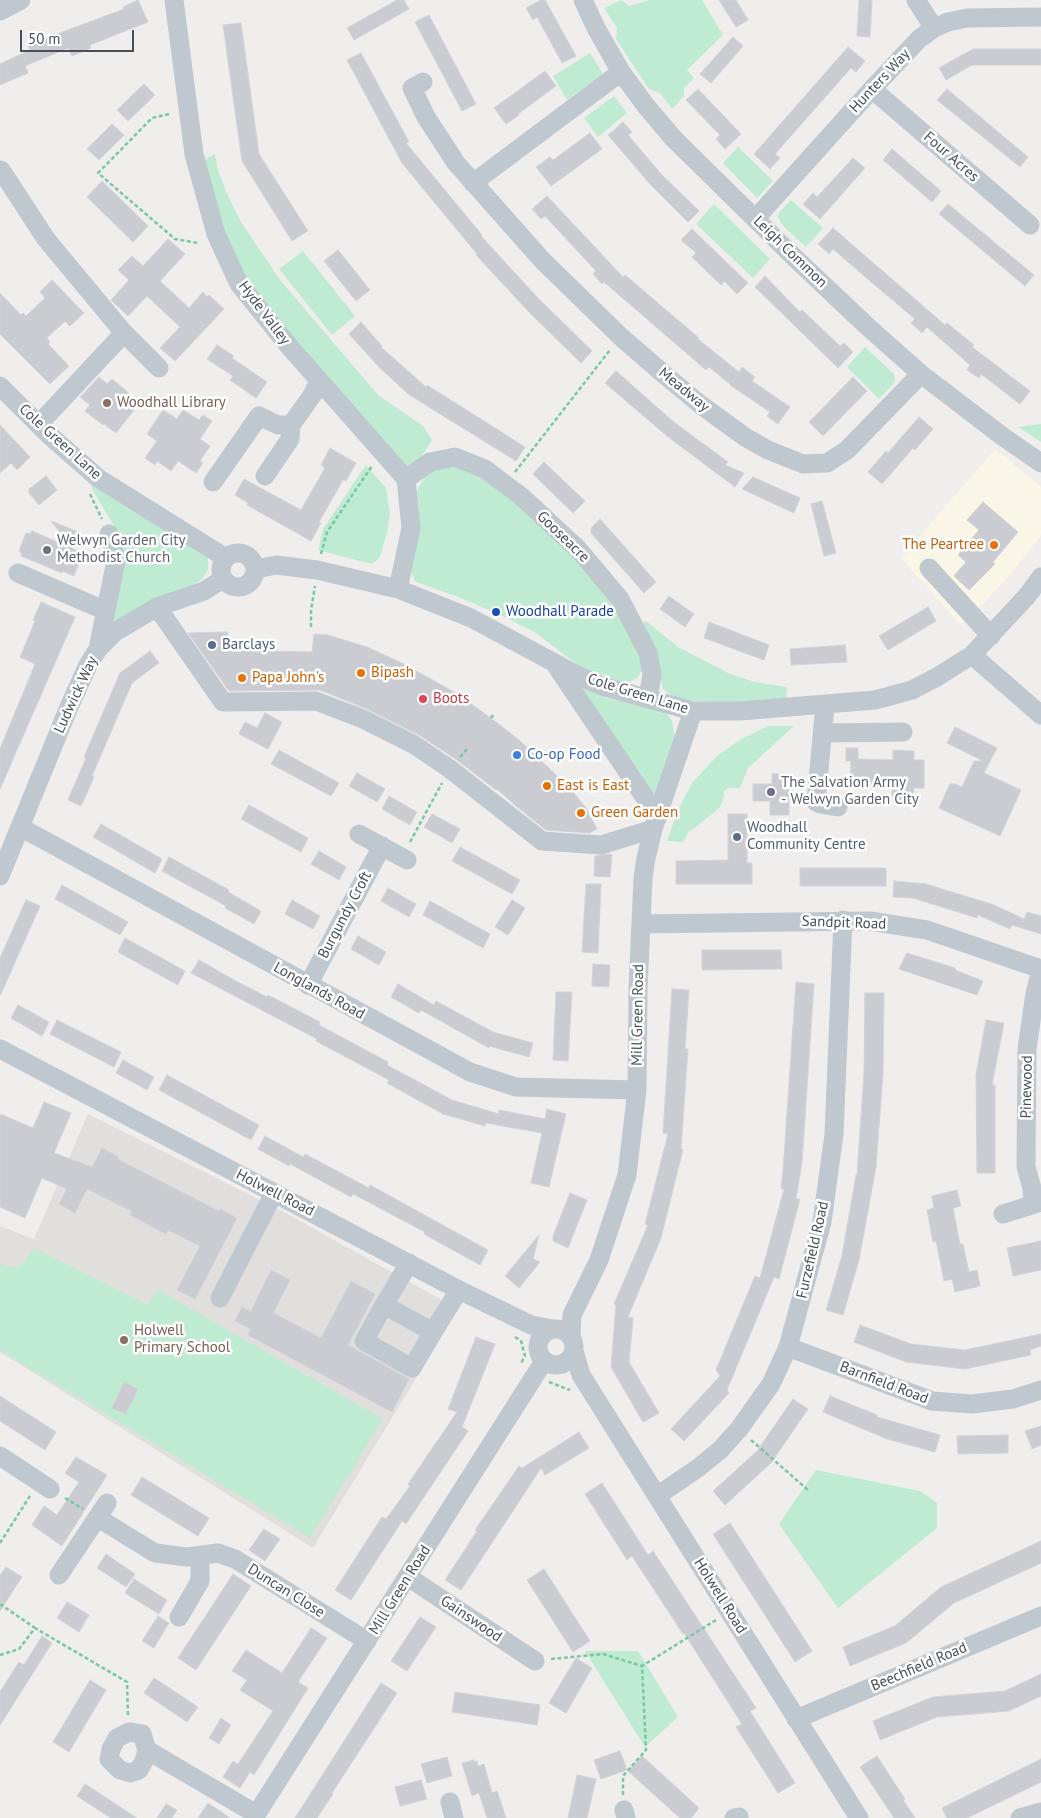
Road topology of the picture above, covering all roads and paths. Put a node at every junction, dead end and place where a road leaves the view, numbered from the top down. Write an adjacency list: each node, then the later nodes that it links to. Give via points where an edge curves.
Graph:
1 (174, 0): 21 (street, Hyde Valley, via 194,154 216,234 239,284)
2 (583, 0): 8 (street, Leigh Common)
3 (916, 0): 7 (street)
4 (18, 1): 5 (street)
5 (0, 11)
6 (1041, 17): 7 (street, Hunters Way, via 968,18)
7 (934, 28): 10 (street, Hunters Way, via 919,39)
8 (621, 72): 13 (street); 14 (street, Leigh Common, via 674,139)
9 (423, 82): 13 (street, Meadway, via 412,88 426,117)
10 (872, 89): 14 (street, Hunters Way); 15 (street, Four Acres)
11 (169, 114): 16 (path, via 152,118 98,173 176,240)
12 (1, 170): 17 (street, via 46,239)
13 (473, 183): 18 (street, Meadway, via 543,260)
14 (755, 219): 20 (street, Leigh Common)
15 (1030, 224)
16 (198, 243)
17 (124, 333): 19 (street); 23 (street)
18 (620, 337): 20 (street, Meadway, via 700,405 745,437 802,464 827,463 837,458); 30 (path)
19 (159, 368)
20 (921, 374): 26 (street, Leigh Common)
21 (319, 380): 24 (street); 25 (street, Hyde Valley)
22 (0, 386): 23 (street, Cole Green Lane)
23 (39, 424): 32 (street, Cole Green Lane, via 98,478)
24 (291, 425): 27 (street, via 290,439); 29 (street, via 278,425 259,416)
25 (381, 452): 28 (street, Hyde Valley); 35 (path, via 327,532)
26 (1041, 463)
27 (265, 476)
28 (406, 479): 30 (street, Gooseacre, via 430,462 455,457 485,469); 39 (street, via 411,528)
29 (213, 482)
30 (505, 485): 47 (street, Gooseacre, via 578,549 620,599 648,653 652,675)
31 (109, 534): 41 (street, via 116,561)
32 (226, 558): 34 (street, via 238,552 245,554); 38 (street, via 221,567)
33 (928, 568): 43 (street)
34 (256, 570): 35 (street, Cole Green Lane, via 276,565); 38 (street, via 253,579 245,586 235,587)
35 (317, 570): 39 (street, Cole Green Lane); 42 (path)
36 (18, 573): 41 (street)
37 (1041, 577): 43 (street, Cole Green Lane)
38 (223, 579): 40 (street, Ludwick Way, via 204,591)
39 (398, 589): 46 (street, Cole Green Lane, via 471,618)
40 (157, 607): 44 (street, Ludwick Way, via 115,632); 54 (street, via 223,702 316,702 380,727)
41 (106, 611): 44 (street)
42 (311, 627)
43 (991, 636): 45 (street, Cole Green Lane)
44 (98, 649): 57 (street, Ludwick Way, via 88,665)
45 (972, 655): 48 (street, Cole Green Lane, via 912,690 875,700); 50 (street)
46 (556, 665): 47 (street, Cole Green Lane, via 602,686); 56 (street)
47 (648, 698): 49 (street, Cole Green Lane)
48 (825, 705): 49 (street, Cole Green Lane); 52 (street)
49 (693, 711): 56 (street, Mill Green Road)
50 (1041, 715)
51 (903, 732): 52 (street)
52 (823, 733): 55 (street, via 816,802)
53 (467, 749): 54 (path)
54 (450, 769): 56 (street, via 542,842 601,845); 60 (path)
55 (838, 807)
56 (656, 823): 63 (street, Mill Green Road, via 643,878)
57 (20, 827): 61 (street, Ludwick Way); 65 (street, Longlands Road)
58 (359, 834): 59 (street)
59 (382, 846): 60 (street); 65 (street, Burgundy Croft)
60 (405, 859)
61 (0, 876)
62 (843, 920): 63 (street, Sandpit Road); 64 (street, Sandpit Road, via 927,930); 78 (street, Furzefield Road, via 834,1134 822,1222)
63 (641, 924): 67 (street, Mill Green Road)
64 (1041, 970): 69 (street, Pinewood, via 1027,1049 1026,1167)
65 (308, 985): 67 (street, Longlands Road, via 470,1072 516,1087)
66 (0, 1049): 68 (street, Holwell Road)
67 (638, 1090): 77 (street, Mill Green Road, via 626,1175 599,1260)
68 (274, 1193): 71 (street, Holwell Road); 73 (street)
69 (1037, 1203): 70 (street)
70 (1003, 1214)
71 (409, 1263): 72 (street, Holwell Road); 74 (street)
72 (459, 1290): 75 (street); 77 (street, Holwell Road, via 531,1325)
73 (220, 1298)
74 (384, 1305): 75 (street); 75 (street, via 364,1341 412,1368)
75 (433, 1332)
76 (513, 1336): 79 (path, via 521,1341 525,1356)
77 (563, 1336): 80 (street, Mill Green Road, via 571,1357); 80 (street, via 547,1331 539,1340 540,1355); 81 (street, Holwell Road)
78 (788, 1346): 82 (street, Barnfield Road, via 932,1401 972,1404 1013,1399); 83 (street, Furzefield Road, via 771,1384)
79 (521, 1363)
80 (550, 1369): 81 (street); 81 (path); 92 (street, Mill Green Road)
81 (576, 1382): 87 (street, Holwell Road)
82 (1041, 1390)
83 (739, 1429): 86 (path); 87 (street, Furzefield Road, via 706,1462)
84 (0, 1456): 85 (street)
85 (45, 1485): 88 (path); 89 (path)
86 (808, 1490)
87 (657, 1496): 94 (street, Holwell Road)
88 (102, 1511): 90 (street, Duncan Close, via 154,1553); 91 (street)
89 (0, 1543)
90 (200, 1556): 96 (street, via 200,1581); 98 (street, Duncan Close, via 218,1553 235,1559)
91 (59, 1575)
92 (408, 1577): 98 (street, Mill Green Road); 100 (street, Gainswood)
93 (0, 1604): 97 (path)
94 (730, 1611): 101 (path); 102 (street, Holwell Road)
95 (1041, 1616): 102 (street, Beechfield Road)
96 (179, 1617)
97 (35, 1628): 99 (path, via 19,1649); 103 (path, via 127,1682)
98 (367, 1642): 107 (street, Mill Green Road)
99 (0, 1655)
100 (535, 1661): 101 (path, via 602,1654)
101 (642, 1666): 106 (path, via 646,1750 623,1776)
102 (796, 1719): 108 (street, Holwell Road)
103 (129, 1732): 104 (street, via 142,1734); 104 (street, via 117,1738 111,1749 109,1759 120,1770 130,1774 139,1770)
104 (147, 1750): 107 (street)
105 (1041, 1812): 109 (street)
106 (625, 1814)
107 (255, 1816)
108 (859, 1818)
109 (1020, 1818)

